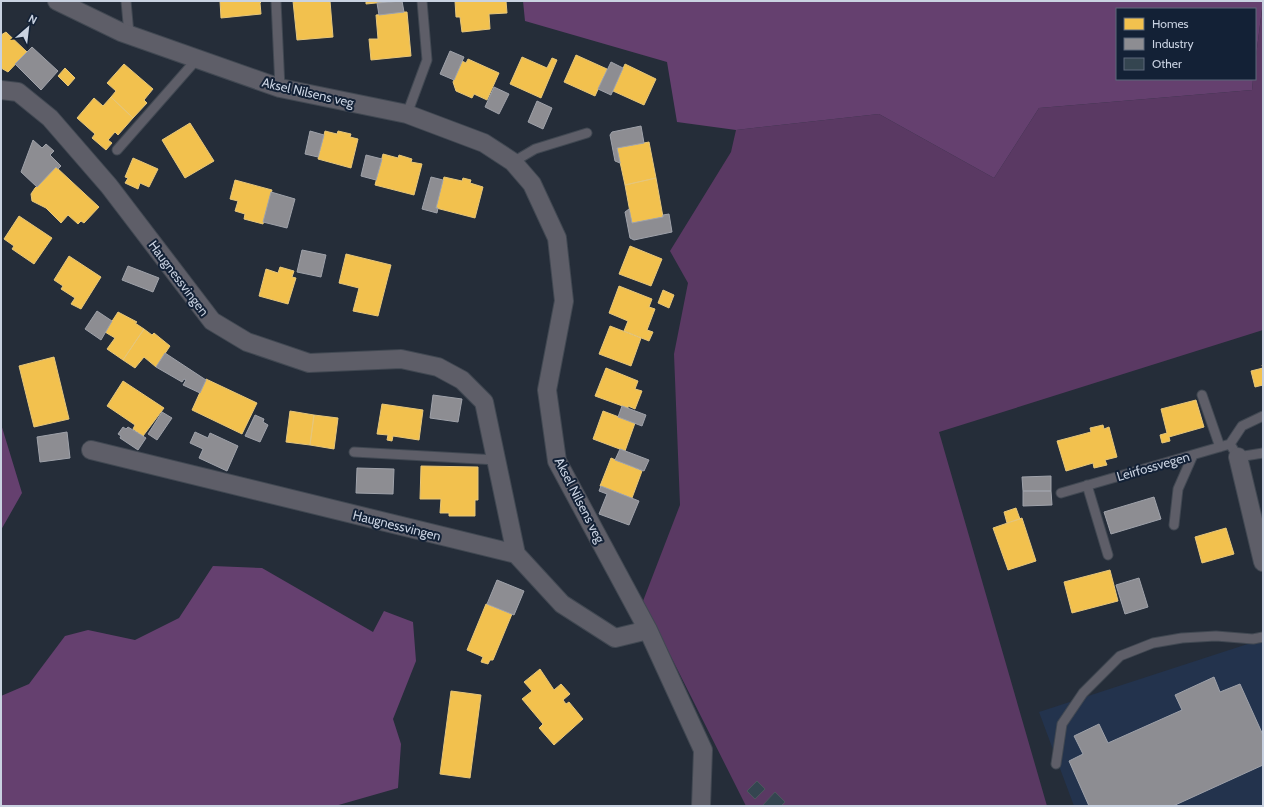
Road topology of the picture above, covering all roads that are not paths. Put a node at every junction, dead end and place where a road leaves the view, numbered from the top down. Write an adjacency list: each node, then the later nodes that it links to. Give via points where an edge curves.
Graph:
1 (57, 1): 5 (street, Aksel Nilsens veg)
2 (126, 1): 5 (lane)
3 (276, 1): 7 (lane)
4 (422, 1): 9 (lane, via 427,60)
5 (129, 34): 6 (street, Aksel Nilsens veg)
6 (197, 59): 7 (street, Aksel Nilsens veg); 11 (lane)
7 (280, 88): 9 (street, Aksel Nilsens veg)
8 (1, 90): 21 (street, Haugnessvingen, via 18,92 50,118 110,186 212,321 247,342 310,363 401,359 438,367 462,380 484,402)
9 (407, 114): 12 (street, Aksel Nilsens veg, via 484,143)
10 (587, 133): 12 (lane, via 535,149)
11 (117, 150)
12 (514, 162): 28 (street, Aksel Nilsens veg, via 532,184 557,238 564,301 546,390 557,460)
13 (1202, 395): 15 (lane)
14 (1263, 416): 17 (lane, via 1242,426)
15 (1220, 447): 17 (lane, Leirfossvegen); 20 (lane, Leirfossvegen)
16 (91, 450): 25 (street, Haugnessvingen)
17 (1234, 450): 19 (lane, Leirfossvegen); 27 (street)
18 (354, 452): 21 (lane)
19 (1263, 453)
20 (1193, 455): 22 (lane, Leirfossvegen); 24 (lane, via 1178,489)
21 (497, 460): 25 (street, Haugnessvingen)
22 (1087, 486): 23 (lane, Leirfossvegen); 26 (lane)
23 (1061, 493)
24 (1174, 525)
25 (516, 554): 28 (street, via 562,604 615,638)
26 (1108, 555)
27 (1263, 562)
28 (648, 630): 31 (street, Aksel Nilsens veg, via 703,750)
29 (1263, 638): 30 (lane, via 1182,638 1153,643 1120,656 1083,693 1062,724)
30 (1056, 764)
31 (700, 806)

